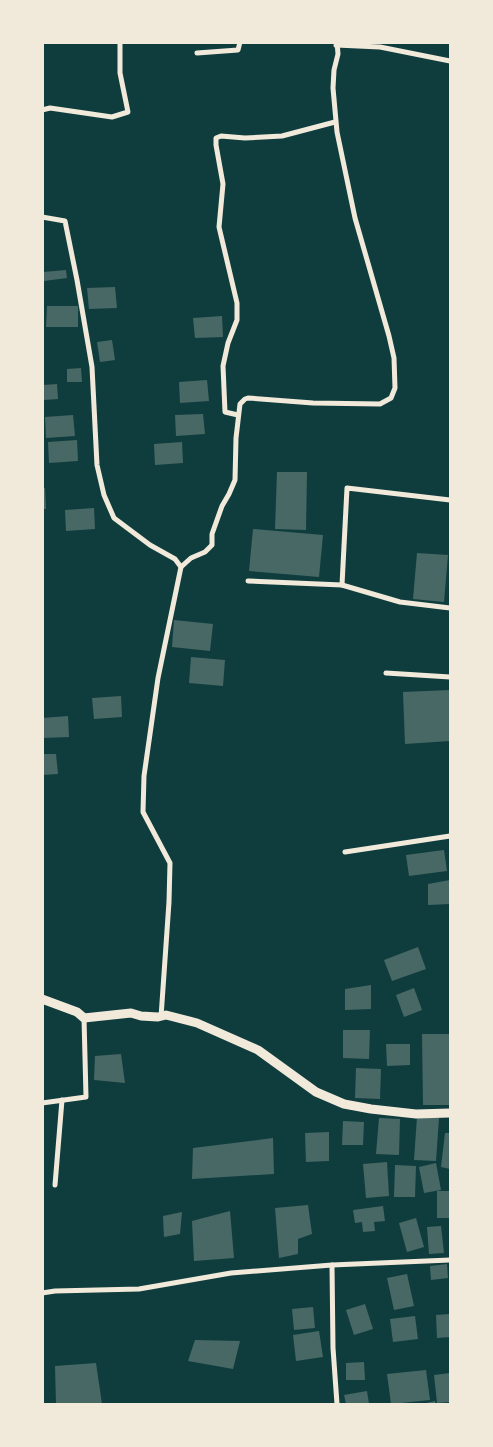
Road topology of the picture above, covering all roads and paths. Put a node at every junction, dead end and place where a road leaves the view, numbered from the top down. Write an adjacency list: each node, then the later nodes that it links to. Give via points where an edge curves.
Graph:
1 (120, 42): 6 (street, via 120,73 128,112 112,117 50,108)
2 (240, 42): 4 (street, via 238,50)
3 (336, 44): 5 (street, via 380,47); 7 (street)
4 (197, 53)
5 (450, 61)
6 (42, 110)
7 (335, 122): 9 (street, via 282,136 216,138 224,184 218,227 237,303 236,320 223,366 225,412); 9 (street, via 355,218 391,342 396,377 394,392 391,398 380,404 245,399 240,404)
8 (42, 217): 11 (street, via 65,221 92,367 97,465 104,495 114,518 175,559)
9 (238, 415): 11 (street, via 235,480 212,534 212,545)
10 (450, 500): 13 (street, via 347,488)
11 (181, 567): 20 (street, via 158,678 144,776 143,812 170,862)
12 (248, 581): 13 (street)
13 (342, 585): 14 (street, via 400,602)
14 (450, 608)
15 (386, 673): 16 (street)
16 (450, 677)
17 (450, 836): 18 (street)
18 (345, 852)
19 (42, 999): 21 (street, via 77,1012)
20 (161, 1017): 21 (street, via 131,1013); 24 (street, via 166,1015 197,1023 258,1050 316,1092 344,1104 416,1114)
21 (84, 1018): 22 (street, via 86,1096)
22 (62, 1100): 23 (street); 25 (street)
23 (42, 1103)
24 (450, 1113)
25 (54, 1185)
26 (450, 1260): 27 (street)
27 (332, 1265): 28 (street, via 231,1273 139,1289); 29 (street)
28 (42, 1294)
29 (337, 1404)

